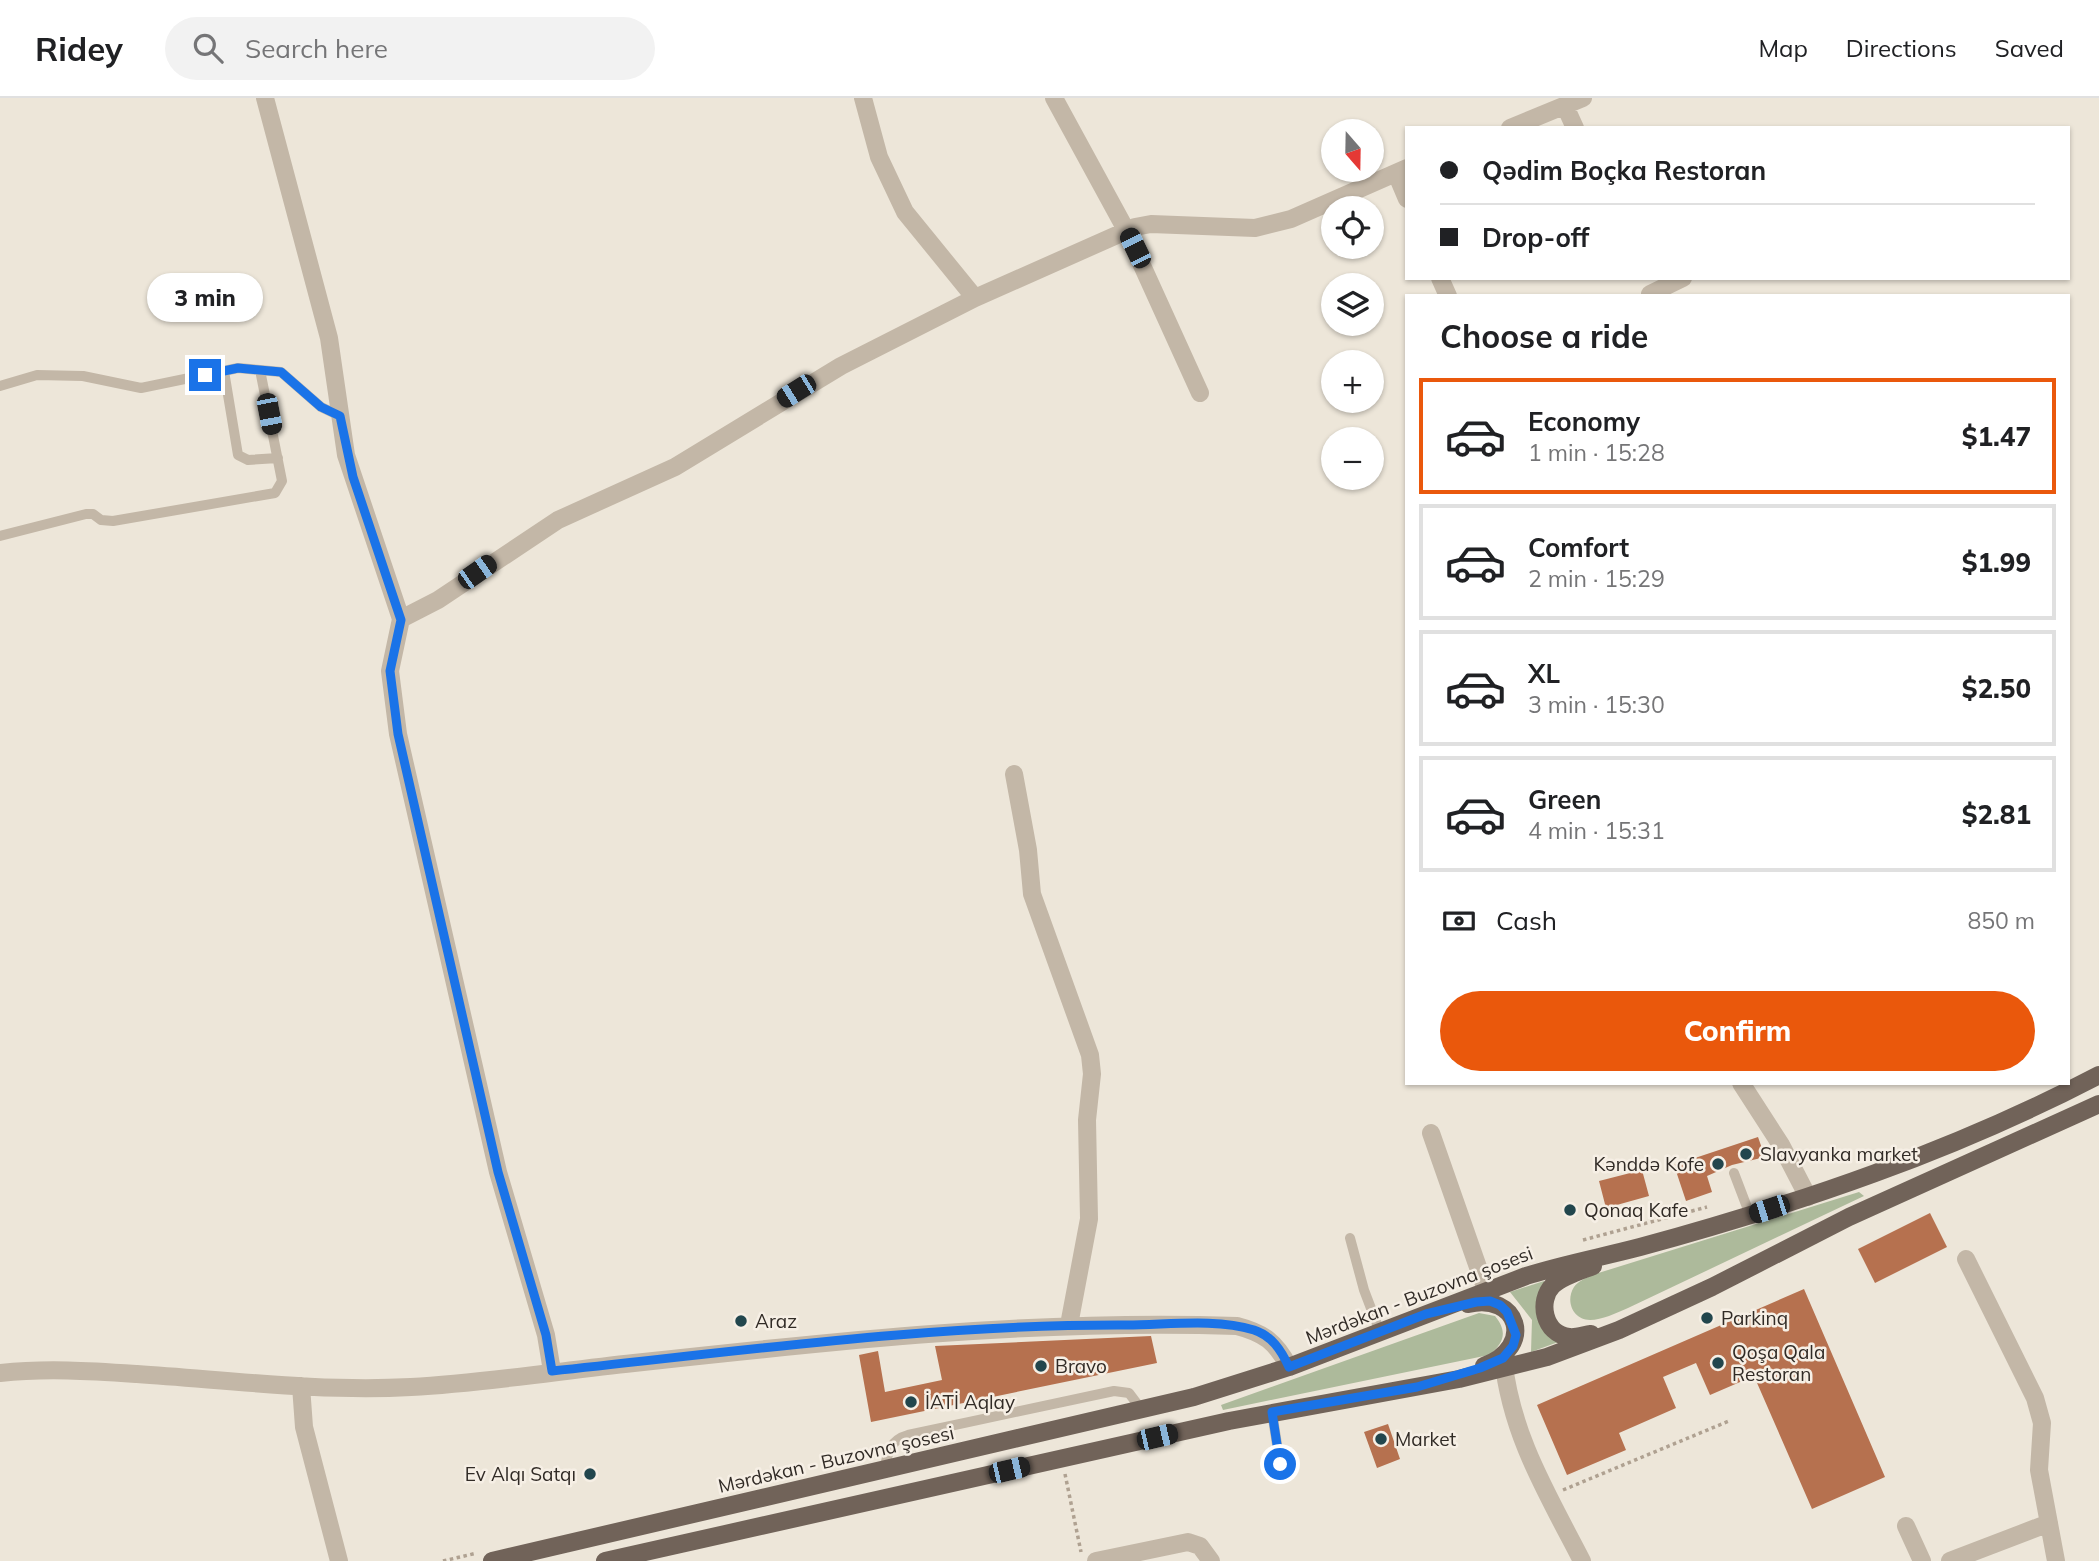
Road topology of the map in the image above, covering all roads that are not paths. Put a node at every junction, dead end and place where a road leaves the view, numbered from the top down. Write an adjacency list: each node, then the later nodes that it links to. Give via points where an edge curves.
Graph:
1 (265, 98): 18 (street, via 329,338)
2 (863, 98): 13 (street, via 879,157 899,203)
3 (1054, 98): 10 (street)
4 (1583, 98): 5 (street)
5 (1565, 106): 6 (street); 7 (street)
6 (1515, 126)
7 (1574, 126)
8 (1401, 170): 9 (street); 10 (street, via 1271,225 1151,224)
9 (1405, 189)
10 (1126, 230): 13 (street); 17 (street)
11 (1677, 280): 12 (street)
12 (1648, 289)
13 (975, 298): 21 (street, via 841,366 675,467 531,535 438,600)
14 (260, 370): 15 (lane); 18 (lane, via 281,372 321,407); 19 (lane)
15 (224, 371): 16 (lane, via 141,388 83,376 37,375); 19 (lane, via 238,455 248,460)
16 (0, 386)
17 (1200, 393)
18 (340, 416): 21 (street, via 353,477)
19 (278, 458): 20 (lane, via 282,481 275,493 113,521 86,514)
20 (0, 536)
21 (401, 620): 40 (street, via 390,671 398,734 498,1172 546,1335)
22 (1014, 774): 35 (street, via 1034,903 1090,1055 1092,1074 1087,1120 1089,1219)
23 (2099, 1075): 28 (main road, Mərdəkan - Buzovna şosesi, via 1978,1132)
24 (1742, 1085): 28 (street)
25 (2099, 1104): 36 (main road, via 1849,1217)
26 (1432, 1133): 33 (street)
27 (1734, 1173): 29 (lane)
28 (1808, 1197): 29 (main road, Mərdəkan - Buzovna şosesi)
29 (1750, 1215): 31 (main road, Mərdəkan - Buzovna şosesi)
30 (1350, 1238): 37 (lane)
31 (1638, 1247): 33 (main road, Mərdəkan - Buzovna şosesi, via 1562,1264); 36 (main road, via 1554,1284 1543,1304 1549,1324 1564,1335)
32 (1966, 1259): 47 (street, via 2035,1398 2042,1423 2039,1470)
33 (1486, 1290): 34 (main road, Mərdəkan - Buzovna şosesi)
34 (1426, 1314): 37 (main road, Mərdəkan - Buzovna şosesi); 38 (main road, via 1476,1302 1500,1305 1516,1335)
35 (1069, 1325): 39 (street, via 1237,1326 1270,1338); 40 (street, via 882,1338)
36 (1619, 1330): 38 (main road, via 1548,1357)
37 (1380, 1332): 39 (main road, Mərdəkan - Buzovna şosesi)
38 (1504, 1364): 44 (main road, via 1417,1387); 54 (street, via 1517,1428)
39 (1289, 1367): 43 (main road, Mərdəkan - Buzovna şosesi)
40 (552, 1371): 42 (street, via 408,1388)
41 (0, 1373): 42 (street, via 60,1369)
42 (301, 1386): 50 (street, via 304,1427)
43 (1141, 1409): 46 (main road, Mərdəkan - Buzovna şosesi); 46 (lane, via 1129,1392 1114,1391 908,1435 896,1438)
44 (1272, 1412): 45 (lane); 49 (main road)
45 (1280, 1464)
46 (884, 1469): 51 (main road, Mərdəkan - Buzovna şosesi)
47 (2049, 1522): 56 (street); 57 (street)
48 (1906, 1526): 55 (street)
49 (613, 1560)
50 (340, 1561)
51 (492, 1561)
52 (1096, 1561): 53 (street, via 1188,1542 1200,1546)
53 (1211, 1561)
54 (1582, 1561)
55 (1922, 1561)
56 (1950, 1561)
57 (2056, 1561)

